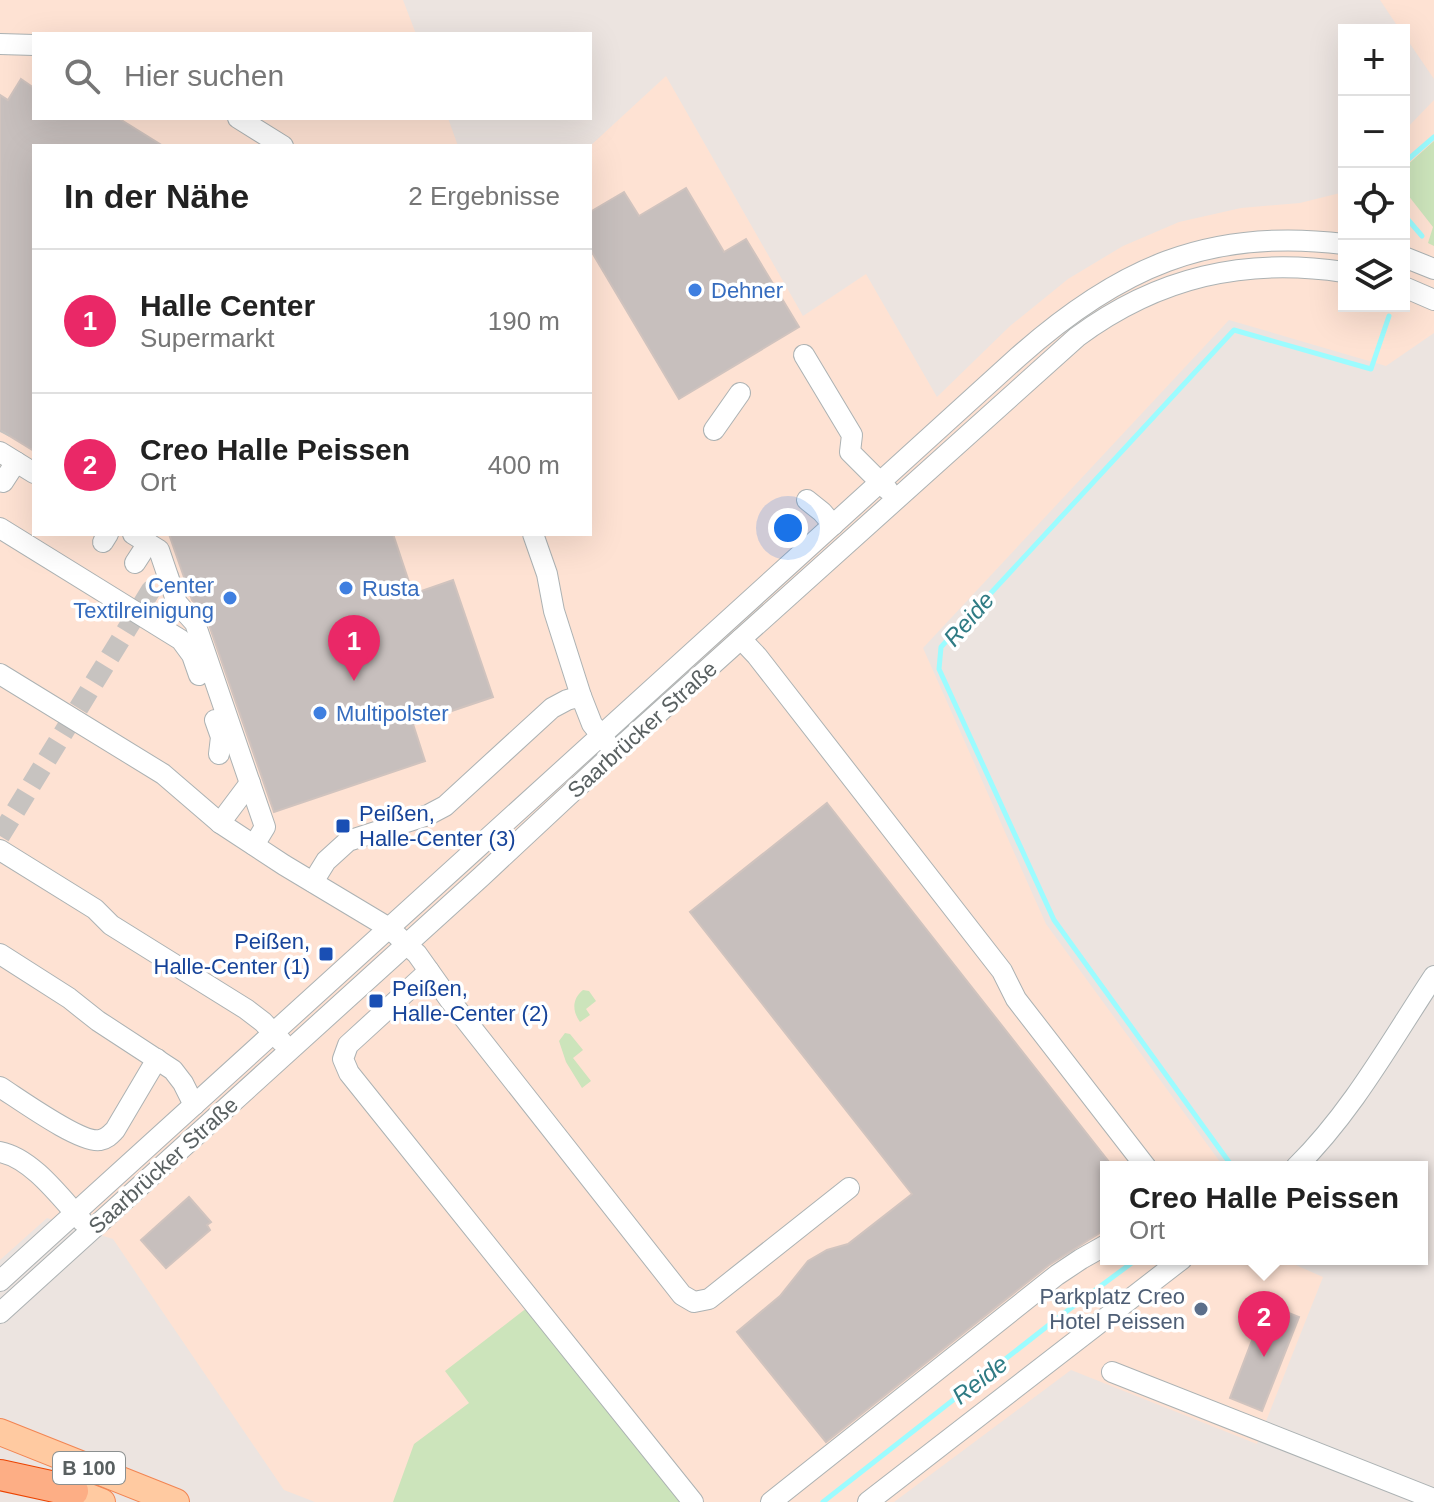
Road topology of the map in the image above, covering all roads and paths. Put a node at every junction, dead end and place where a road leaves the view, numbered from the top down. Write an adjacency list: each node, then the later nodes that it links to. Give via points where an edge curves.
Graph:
1 (0, 44): 2 (street)
2 (32, 45)
3 (241, 120): 4 (street)
4 (280, 144)
5 (1338, 243): 17 (street, Saarbrücker Straße, via 1303,240 1218,246 1135,274 1040,338)
6 (1410, 259): 7 (street)
7 (1434, 269)
8 (1338, 272): 18 (street, Saarbrücker Straße, via 1279,267 1238,271 1147,295 1077,337)
9 (1410, 290): 10 (street)
10 (1434, 300)
11 (804, 355): 17 (street, via 852,435 843,456)
12 (740, 393): 13 (street)
13 (714, 430)
14 (8, 457): 15 (street); 16 (street)
15 (32, 472)
16 (3, 482)
17 (880, 482): 18 (street); 20 (street, Saarbrücker Straße)
18 (896, 499): 27 (street, Saarbrücker Straße)
19 (807, 500): 20 (street)
20 (833, 525): 32 (street, Saarbrücker Straße)
21 (0, 528): 26 (street)
22 (534, 536): 30 (street)
23 (140, 539): 24 (street); 25 (street, via 159,550)
24 (135, 563)
25 (177, 603): 26 (street); 28 (street, via 195,623)
26 (162, 628): 28 (street)
27 (741, 639): 33 (street, Saarbrücker Straße); 51 (street, via 1002,971 1016,999)
28 (198, 653): 31 (street)
29 (0, 674): 36 (street, via 163,774)
30 (581, 696): 32 (street); 39 (street, via 552,708 445,806 348,841)
31 (214, 699): 34 (street); 35 (street, via 235,733)
32 (600, 735): 33 (street); 40 (street, Saarbrücker Straße)
33 (615, 752): 41 (street, Saarbrücker Straße)
34 (219, 754)
35 (250, 783): 36 (street); 37 (street, via 265,827)
36 (220, 823): 37 (street)
37 (254, 845): 39 (street)
38 (0, 850): 45 (street, via 246,1009)
39 (313, 882): 40 (street)
40 (389, 928): 41 (street); 45 (street, Saarbrücker Straße)
41 (406, 943): 43 (street); 46 (street, Saarbrücker Straße)
42 (0, 954): 47 (street)
43 (429, 971): 53 (street, via 682,1295 694,1302 709,1299); 68 (street, via 348,1045 343,1059 349,1073)
44 (1434, 976): 52 (street, via 1346,1109)
45 (273, 1033): 46 (street); 49 (street, Saarbrücker Straße)
46 (290, 1051): 55 (street, Saarbrücker Straße)
47 (160, 1061): 48 (street, via 115,1130 100,1140 76,1134); 49 (street, via 173,1070)
48 (0, 1087)
49 (194, 1105): 54 (street, Saarbrücker Straße)
50 (3, 1149): 54 (street, via 32,1167)
51 (1141, 1161)
52 (1302, 1161)
53 (849, 1188)
54 (75, 1213): 55 (street); 58 (street, Saarbrücker Straße)
55 (91, 1231): 59 (street, Saarbrücker Straße)
56 (1100, 1248): 69 (street, via 1057,1275)
57 (1174, 1265): 70 (street)
58 (0, 1281)
59 (0, 1313)
60 (1112, 1372): 65 (street)
61 (1, 1431): 67 (main road, B 100)
62 (0, 1463): 64 (main road, B 100)
63 (0, 1475): 64 (highway)
64 (73, 1491): 66 (main road, B 100)
65 (1434, 1499)
66 (102, 1502)
67 (176, 1502)
68 (693, 1502)
69 (771, 1502)
70 (868, 1502)

